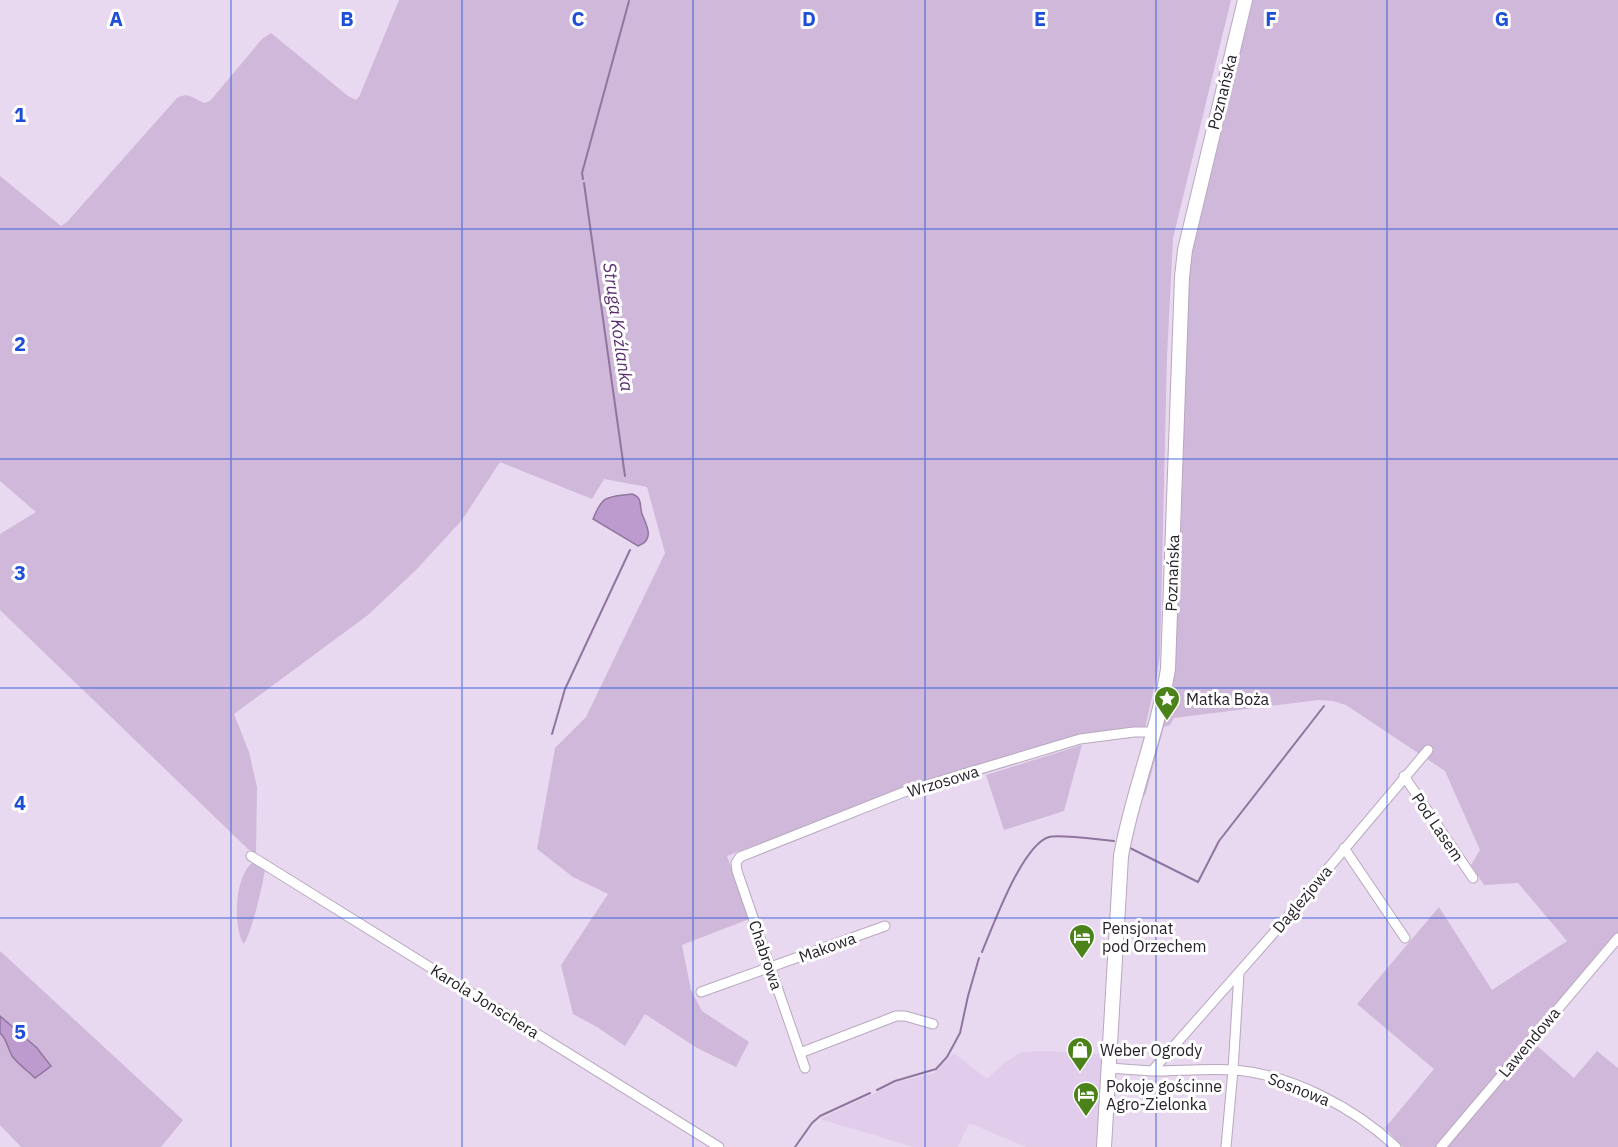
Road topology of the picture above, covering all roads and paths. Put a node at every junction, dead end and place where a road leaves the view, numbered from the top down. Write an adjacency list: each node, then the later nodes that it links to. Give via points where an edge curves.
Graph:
1 (1245, 0): 2 (street, Poznańska, via 1185,250 1170,656)
2 (1154, 732): 7 (street, Wrzosowa, via 1080,739 904,792); 18 (street, Poznańska, via 1121,856)
3 (1428, 750): 4 (street, Daglezjowa)
4 (1404, 776): 5 (street, Daglezjowa); 8 (street, Pod Lasem)
5 (1344, 848): 10 (street); 13 (street, Daglezjowa)
6 (251, 856): 21 (street, Karola Jonschera)
7 (740, 857): 12 (street, Chabrowa, via 736,867)
8 (1473, 878)
9 (885, 926): 12 (street, Makowa)
10 (1406, 938)
11 (1618, 938): 25 (street, Lawendowa)
12 (770, 968): 14 (street, Makowa); 16 (street, Chabrowa)
13 (1239, 973): 19 (street); 20 (street, Daglezjowa)
14 (701, 992)
15 (933, 1024): 16 (street, via 896,1016)
16 (800, 1053): 17 (street, Chabrowa)
17 (804, 1068)
18 (1108, 1068): 20 (street, Sosnowa); 22 (street, Poznańska)
19 (1233, 1070): 20 (street, Sosnowa); 23 (street); 24 (street, Sosnowa, via 1284,1081 1330,1101 1365,1121)
20 (1152, 1071)
21 (718, 1147)
22 (1104, 1147)
23 (1226, 1147)
24 (1396, 1147)
25 (1441, 1147)

